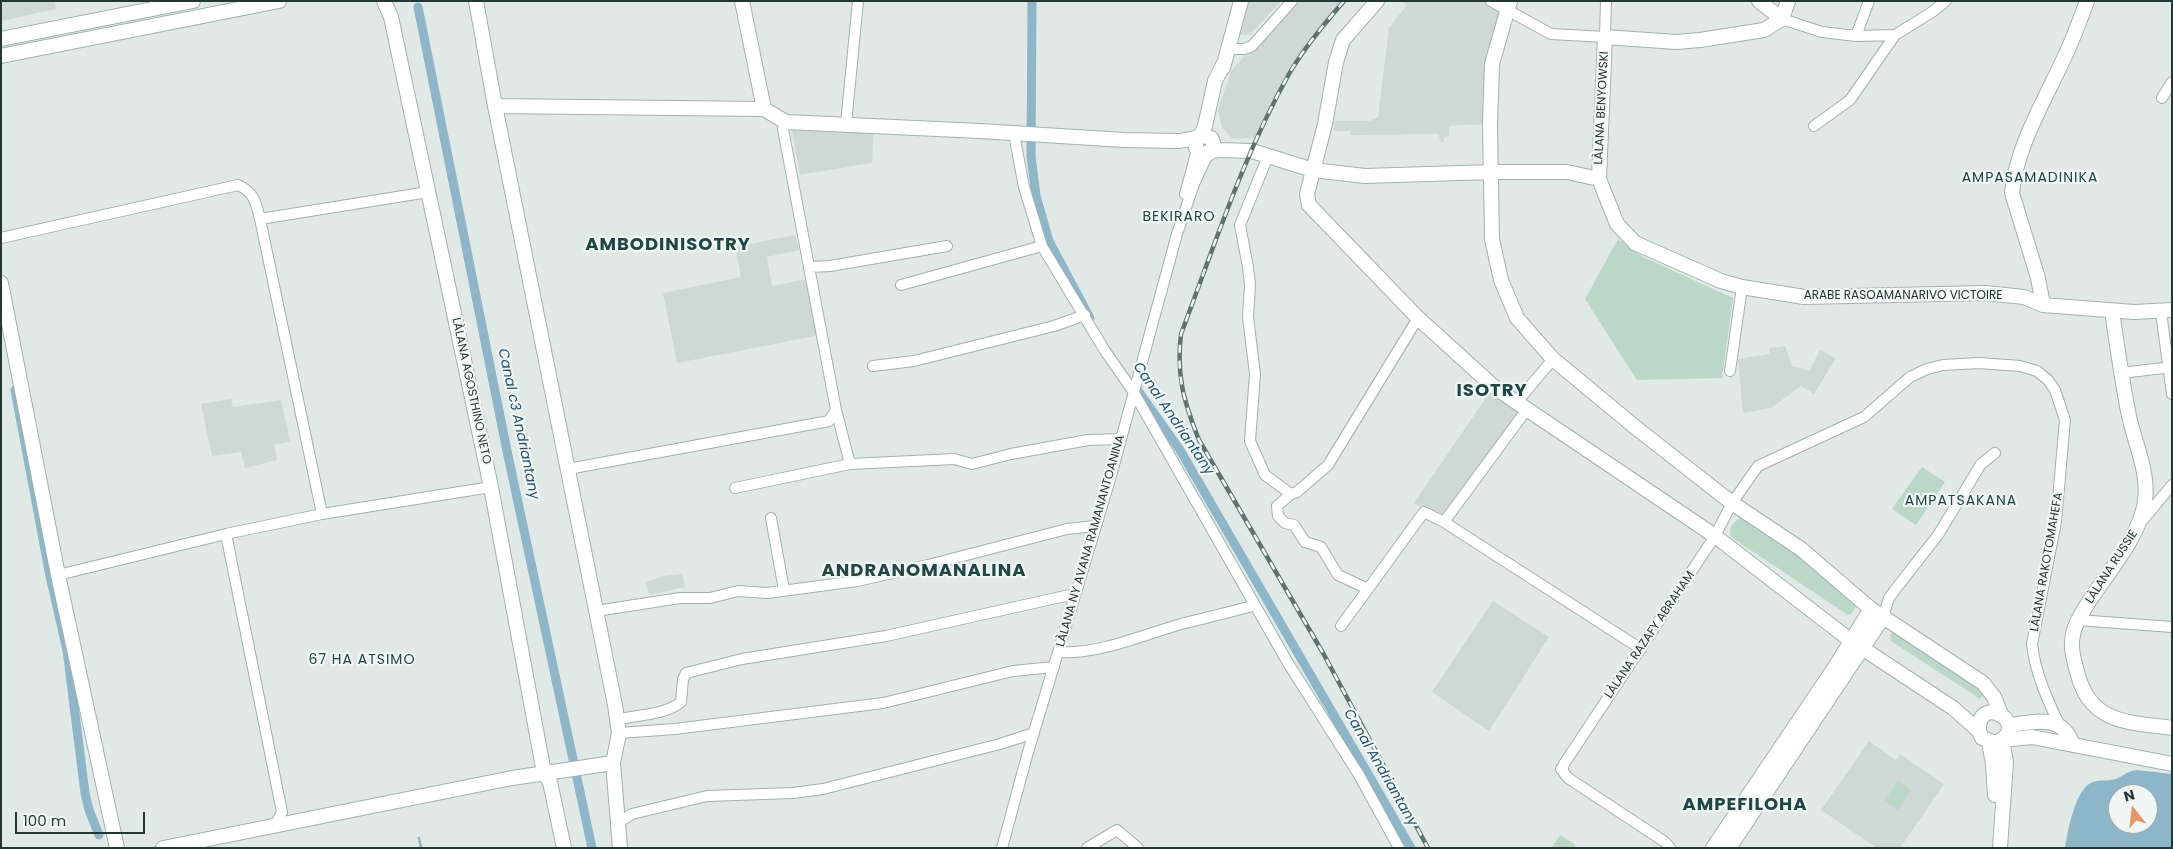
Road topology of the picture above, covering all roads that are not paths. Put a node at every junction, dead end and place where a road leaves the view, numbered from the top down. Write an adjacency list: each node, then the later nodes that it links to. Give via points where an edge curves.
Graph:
1 (193, 1): 22 (street)
2 (279, 1): 24 (street)
3 (384, 1): 38 (street, LÀLANA AGOSTHINO NETO, via 391,17)
4 (476, 1): 27 (street)
5 (742, 1): 28 (street)
6 (858, 1): 30 (street)
7 (1241, 1): 23 (street)
8 (1292, 1): 23 (street, via 1252,46)
9 (1377, 1): 35 (street, via 1344,40 1336,62)
10 (1491, 1): 17 (street)
11 (1606, 1): 21 (street)
12 (1759, 1): 18 (street)
13 (1788, 1): 18 (street)
14 (1869, 1): 20 (street)
15 (1946, 1): 19 (street)
16 (2087, 1): 47 (street, via 2023,150 2013,184 2012,194)
17 (1508, 6): 21 (street, via 1551,34); 36 (street, via 1492,64)
18 (1782, 19): 20 (street, via 1822,32); 21 (street, via 1764,30 1700,40 1676,42)
19 (1895, 35): 20 (street); 31 (street, via 1850,100)
20 (1856, 36)
21 (1605, 37): 37 (street, LÀLANA BENYOWSKI)
22 (1, 39)
23 (1226, 55): 33 (street, via 1215,81)
24 (1, 56)
25 (2172, 82): 26 (street)
26 (2162, 98)
27 (495, 106): 28 (street); 64 (street)
28 (764, 109): 29 (street)
29 (786, 122): 30 (street); 43 (street, via 783,129)
30 (846, 124): 32 (street)
31 (1814, 126)
32 (1014, 134): 33 (street, via 1180,141); 42 (street, via 1024,187)
33 (1204, 145): 34 (street); 57 (street, LÀLANA NY AVANA RAMANANTOANINA, via 1190,172 1177,234)
34 (1268, 156): 35 (street); 68 (street, via 1240,225 1250,285 1248,317 1255,374 1250,441 1266,474)
35 (1313, 170): 36 (street, via 1365,176); 51 (street, via 1307,194 1309,205)
36 (1492, 172): 37 (street, via 1566,172); 52 (street, via 1492,239 1502,280 1517,318)
37 (1599, 179): 46 (street, ARABE RASOAMANARIVO VICTOIRE, via 1617,224 1635,243)
38 (428, 192): 39 (street); 66 (street, LÀLANA AGOSTHINO NETO)
39 (260, 219): 40 (street, via 254,196 238,185); 70 (street)
40 (1, 238)
41 (946, 246): 43 (street)
42 (1042, 246): 45 (street); 50 (street)
43 (810, 267): 60 (street)
44 (1, 283): 77 (street)
45 (901, 285)
46 (1742, 288): 47 (street, ARABE RASOAMANARIVO VICTOIRE, via 1804,298 1986,293 2024,297); 55 (street)
47 (2043, 305): 48 (street, ARABE RASOAMANARIVO VICTOIRE)
48 (2112, 311): 49 (street, ARABE RASOAMANARIVO VICTOIRE); 56 (street, LÀLANA RUSSIE)
49 (2166, 311): 54 (street)
50 (1085, 316): 53 (street, via 914,360); 57 (street)
51 (1418, 318): 59 (street, via 1494,387); 68 (street, via 1328,465)
52 (1553, 359): 59 (street); 69 (street)
53 (873, 366)
54 (2170, 368): 56 (street); 58 (street)
55 (1730, 372)
56 (2121, 374): 73 (street, LÀLANA RUSSIE, via 2146,478)
57 (1133, 391): 61 (street, LÀLANA NY AVANA RAMANANTOANINA); 81 (street)
58 (2172, 394)
59 (1522, 405): 72 (street); 76 (street)
60 (836, 410): 63 (street); 64 (street, via 829,421)
61 (1121, 439): 63 (street, via 1088,440 972,464 954,459); 74 (street, LÀLANA NY AVANA RAMANANTOANINA)
62 (1995, 453): 84 (street, via 1980,464 1938,535 1890,598)
63 (850, 464): 67 (street)
64 (568, 469): 83 (street)
65 (2172, 485): 73 (street)
66 (491, 487): 70 (street); 105 (street, LÀLANA AGOSTHINO NETO)
67 (735, 488)
68 (1291, 494): 78 (street, via 1277,506 1278,516 1294,525 1305,542 1321,547 1338,576)
69 (1732, 503): 76 (street, LÀLANA RAZAFY ABRAHAM); 82 (street, via 1801,549); 94 (street, LÀLANA RAKOTOMAHEFA, via 1758,466 1864,417 1910,377 1927,369 1979,363 2020,366 2036,371 2055,390 2065,420 2056,522 2032,644 2033,658 2051,706)
70 (322, 514): 75 (street)
71 (771, 518): 79 (street)
72 (1444, 522): 78 (street, via 1424,512); 89 (street)
73 (2140, 524): 85 (street, LÀLANA RUSSIE)
74 (1095, 526): 79 (street, via 1067,529 857,581); 80 (street, LÀLANA NY AVANA RAMANANTOANINA)
75 (226, 534): 77 (street); 107 (street, via 282,812)
76 (1715, 536): 88 (street); 89 (street, LÀLANA RAZAFY ABRAHAM)
77 (58, 575): 108 (street)
78 (1368, 589): 86 (street)
79 (784, 590): 83 (street, via 767,593 738,591 710,598 680,598)
80 (1074, 594): 91 (street, LÀLANA NY AVANA RAMANANTOANINA); 95 (street, via 886,636 742,659 686,673 681,702)
81 (1255, 604): 91 (street, via 1093,650); 116 (street, via 1359,775)
82 (1871, 609): 84 (street); 88 (street)
83 (596, 611): 95 (street)
84 (1883, 617): 90 (street); 93 (street, via 1983,683)
85 (2078, 620): 87 (street); 96 (street, LÀLANA RUSSIE, via 2072,642 2073,655 2082,689 2093,706 2119,720)
86 (1341, 626)
87 (2172, 627)
88 (1846, 637): 90 (street); 118 (street, via 1835,667)
89 (1641, 649): 117 (street, LÀLANA RAZAFY ABRAHAM, via 1561,769 1568,778)
90 (1862, 649): 97 (street, via 1953,708); 119 (street)
91 (1058, 652): 92 (street, LÀLANA NY AVANA RAMANANTOANINA)
92 (1054, 667): 95 (street, via 1013,672 883,703 675,729); 98 (street, LÀLANA NY AVANA RAMANANTOANINA)
93 (2005, 719): 94 (street); 97 (street, via 1991,712 1982,717); 100 (street, via 2008,731)
94 (2053, 723): 101 (street, via 2070,736)
95 (618, 727): 104 (street)
96 (2172, 728)
97 (1979, 731): 100 (street, via 1982,738)
98 (1034, 733): 106 (street, via 823,789 707,796 632,814); 113 (street, LÀLANA NY AVANA RAMANANTOANINA)
99 (2032, 737): 100 (street); 101 (street); 102 (street, via 2023,742)
100 (1995, 741): 102 (street); 120 (street)
101 (2073, 745): 103 (street)
102 (2006, 762): 121 (street)
103 (2172, 764)
104 (613, 770): 105 (street, via 584,768); 106 (street)
105 (553, 775): 107 (street, via 415,796); 110 (street); 111 (street, LÀLANA AGOSTHINO NETO)
106 (618, 822): 112 (street)
107 (275, 825): 109 (street)
108 (116, 848)
109 (163, 848)
110 (189, 848)
111 (564, 848)
112 (620, 848)
113 (1002, 848)
114 (1087, 848): 115 (street, via 1117,830)
115 (1138, 848)
116 (1399, 848)
117 (1670, 848)
118 (1713, 848)
119 (1729, 848)
120 (1992, 848)
121 (2000, 848)

